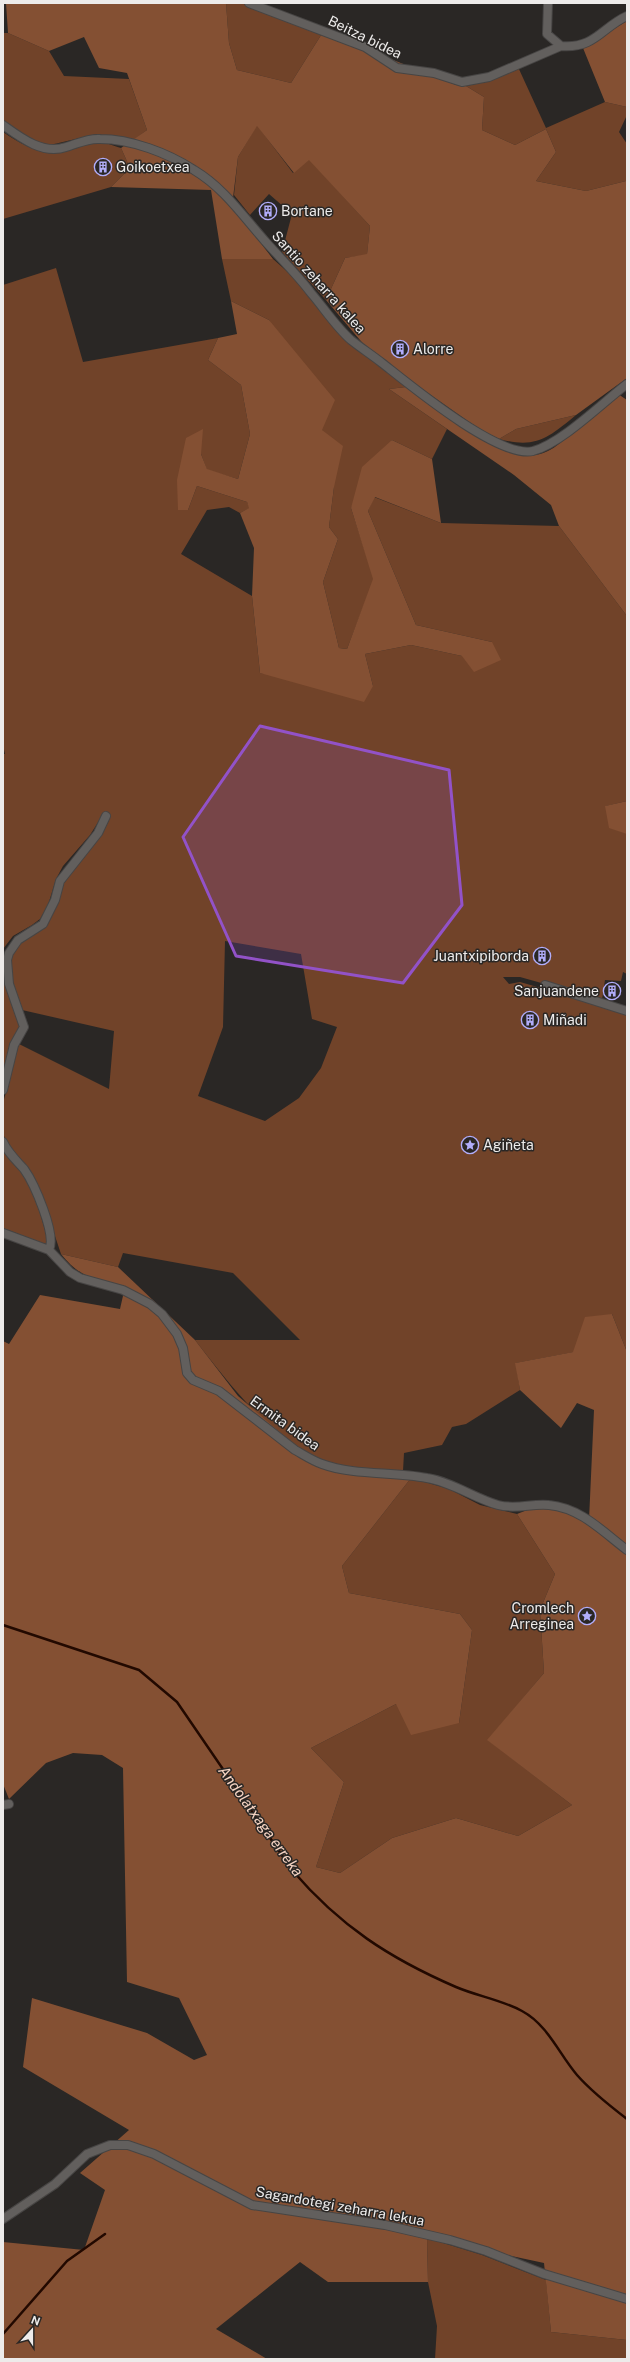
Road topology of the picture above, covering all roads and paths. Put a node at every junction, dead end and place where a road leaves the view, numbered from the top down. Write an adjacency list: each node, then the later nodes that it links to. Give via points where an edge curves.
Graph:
1 (249, 3): 4 (street, Beitza bidea, via 365,47 397,68 434,73 462,82 488,76)
2 (548, 3): 4 (street, via 547,34)
3 (627, 16): 4 (street, Beitza bidea, via 614,22 606,32 590,42)
4 (561, 46)
5 (3, 125): 6 (street, Santio zeharra kalea, via 20,138 49,149 65,148 80,141 99,138 162,154 197,171 231,198 351,340 479,434 501,445 518,451 545,447)
6 (627, 384)
7 (106, 816): 10 (street, via 98,833 62,877 43,924 18,940 9,953 7,960 10,984 24,1027 14,1045)
8 (545, 985): 9 (street)
9 (627, 1011)
10 (3, 1090)
11 (3, 1142): 13 (street, via 38,1195 51,1239)
12 (3, 1233): 13 (street)
13 (49, 1250): 14 (street, Ermita bidea, via 70,1272 80,1278 123,1290 150,1304 178,1334 188,1373 193,1380 220,1391 308,1458 339,1468 429,1478 481,1500 508,1507 557,1506 588,1520)
14 (627, 1550)
15 (3, 2219): 16 (street, Sagardotegi zeharra lekua, via 55,2184 87,2154 110,2145 128,2145 154,2154 252,2205 385,2225 450,2240 544,2274)
16 (627, 2299)

